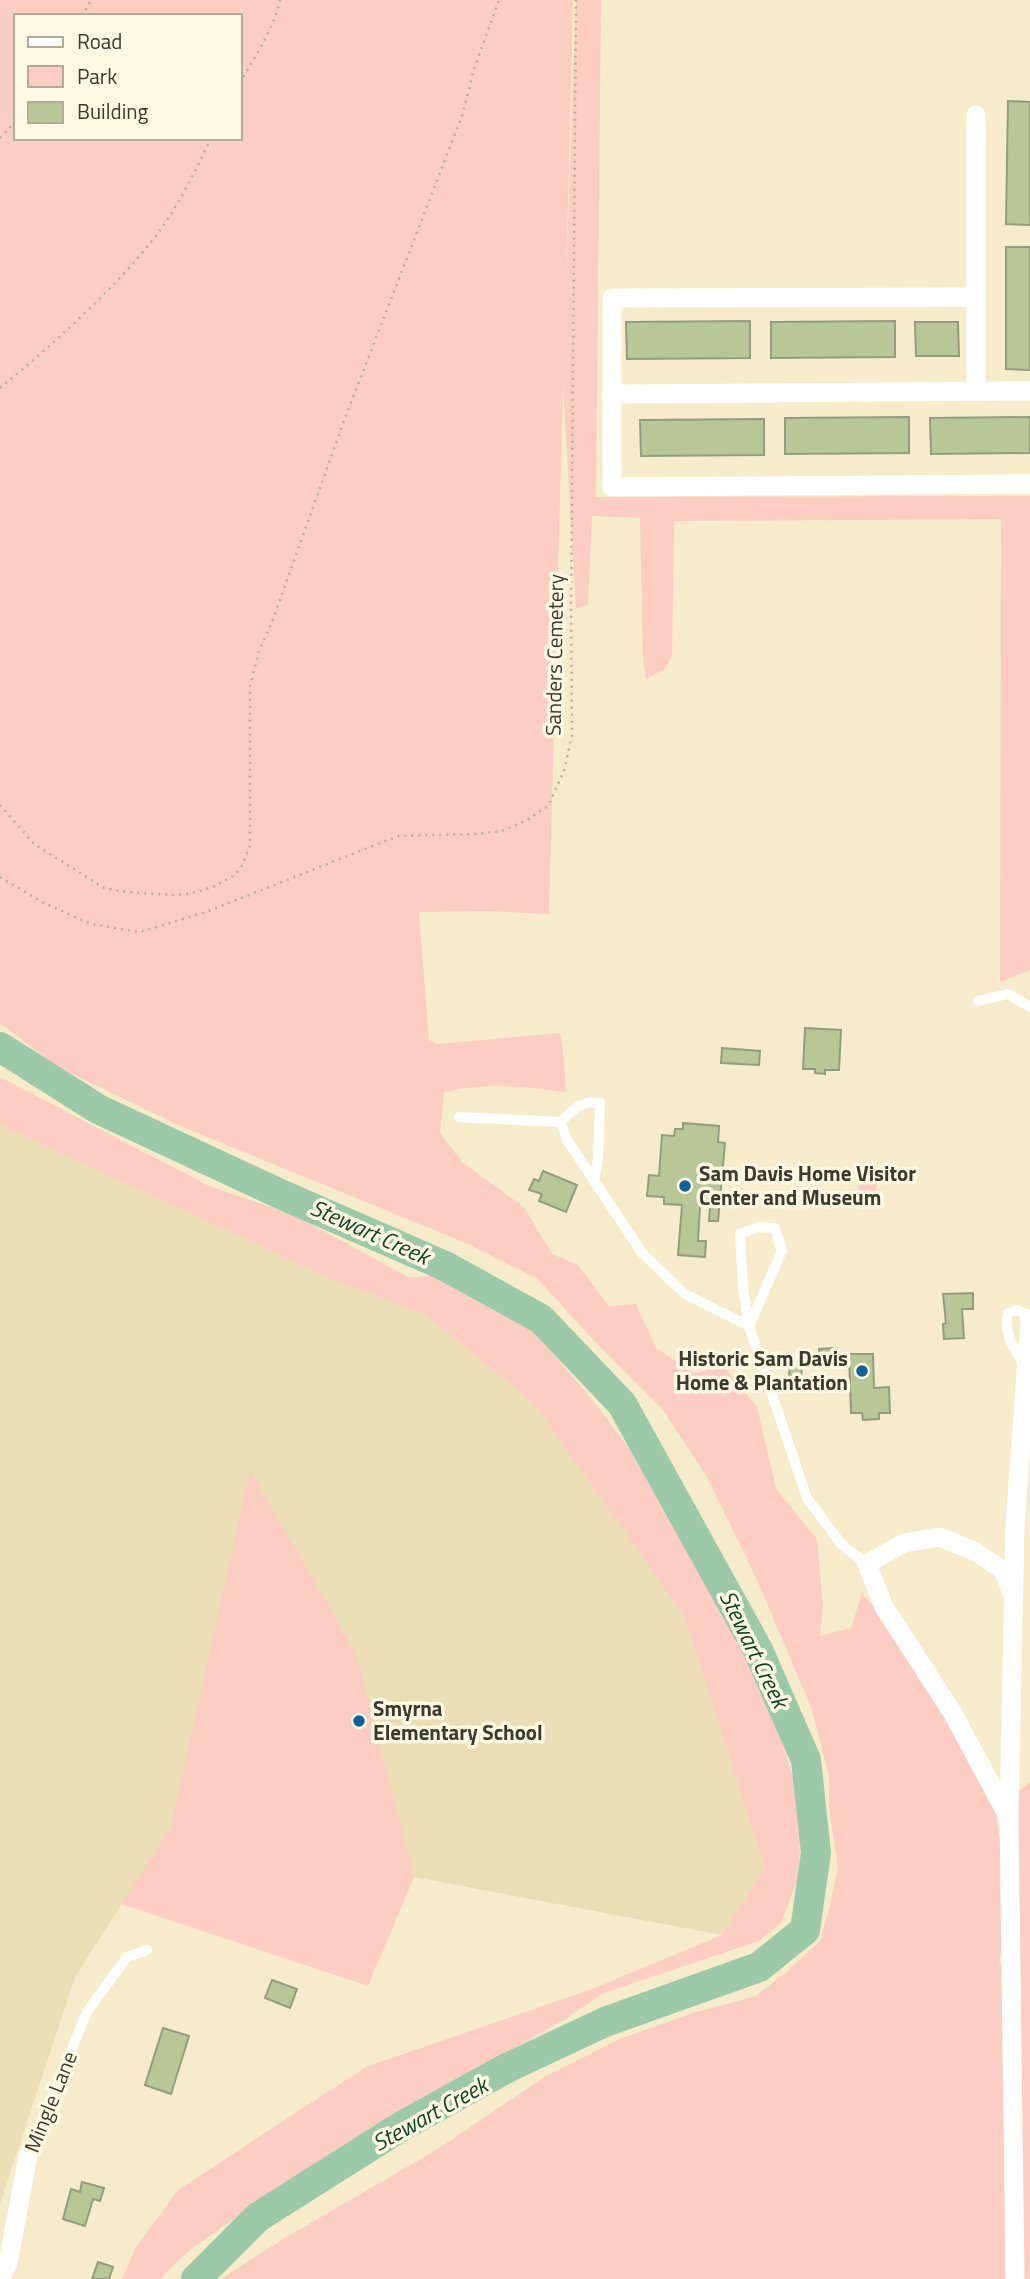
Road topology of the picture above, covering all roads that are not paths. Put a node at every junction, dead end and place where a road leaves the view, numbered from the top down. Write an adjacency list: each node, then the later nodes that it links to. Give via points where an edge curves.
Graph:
1 (976, 115): 2 (street)
2 (976, 297): 4 (street); 5 (street, via 612,298)
3 (1030, 391): 4 (street)
4 (976, 392): 5 (street)
5 (612, 394): 6 (street, via 612,486)
6 (1030, 484)
7 (978, 1001): 8 (lane, via 1008,994)
8 (1030, 1007)
9 (459, 1117): 10 (lane)
10 (561, 1122): 11 (lane, via 567,1140); 11 (lane, via 588,1101 600,1103)
11 (594, 1181): 13 (lane, via 642,1253 685,1294)
12 (1030, 1318): 14 (street)
13 (749, 1326): 13 (lane, via 782,1251 775,1228 758,1227 740,1234); 15 (lane, via 807,1498 842,1545)
14 (1027, 1394): 16 (street)
15 (867, 1564): 16 (street, via 904,1543 940,1537 976,1552 1004,1571); 17 (street, via 884,1607 952,1712)
16 (1013, 1596): 17 (street)
17 (1009, 1818): 21 (street)
18 (147, 1950): 19 (lane, Mingle Lane, via 127,1957 87,2012)
19 (28, 2156): 20 (street, Mingle Lane)
20 (1, 2279)
21 (1015, 2279)

